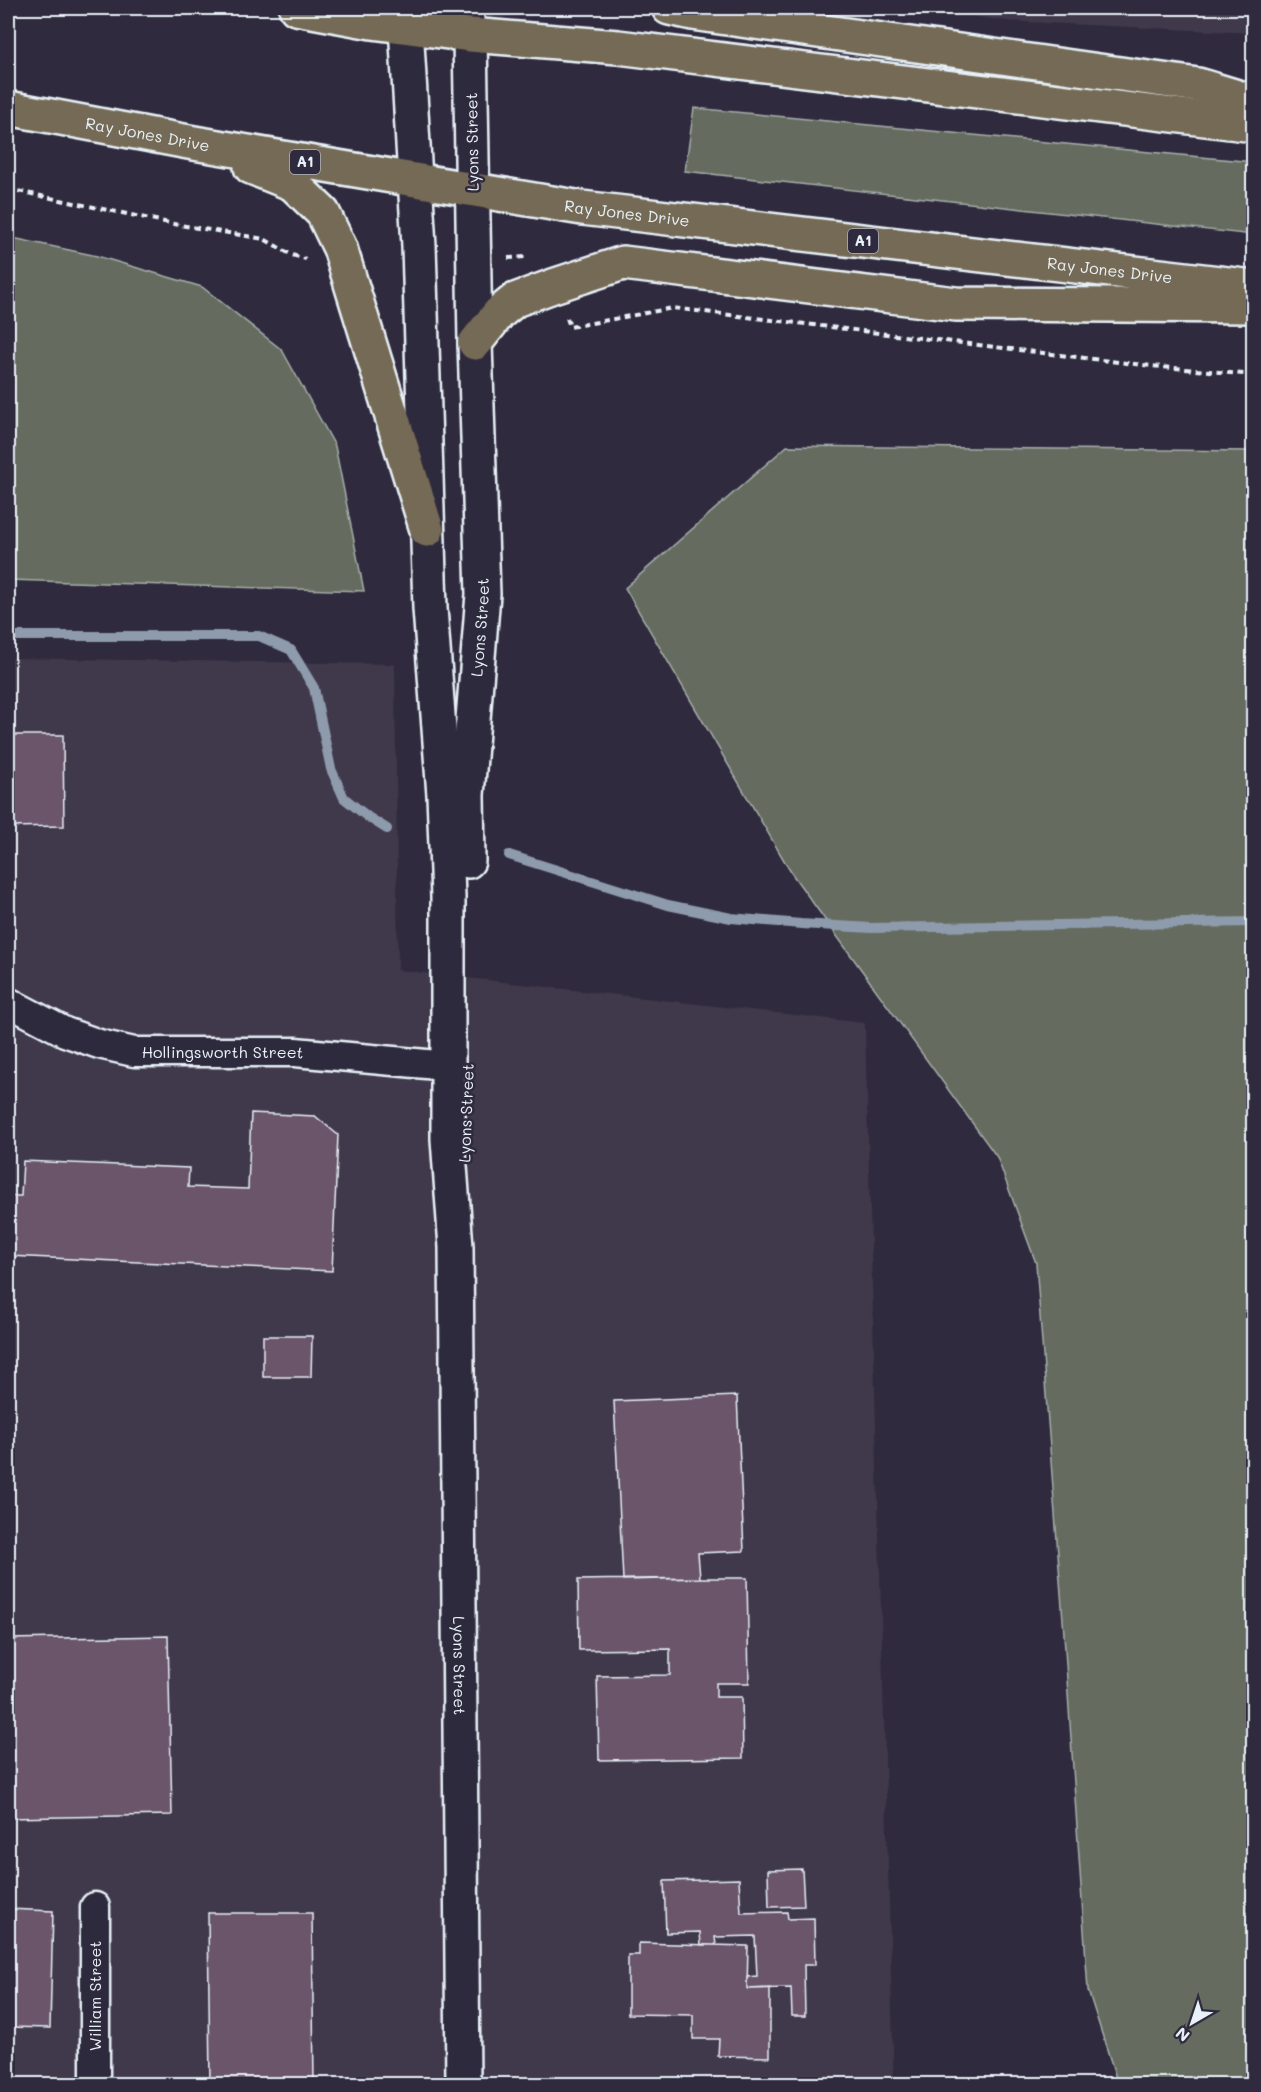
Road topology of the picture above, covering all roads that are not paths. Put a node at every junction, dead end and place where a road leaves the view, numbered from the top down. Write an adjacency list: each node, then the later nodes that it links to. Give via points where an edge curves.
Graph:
1 (296, 8): 3 (highway, via 372,22)
2 (669, 8): 5 (highway, via 1198,85)
3 (406, 17): 4 (highway); 9 (street, Lyons Street)
4 (469, 21): 7 (highway, via 618,47); 10 (street, Lyons Street)
5 (1254, 102)
6 (8, 108): 8 (highway, Ray Jones Drive / A1)
7 (1254, 124)
8 (194, 143): 9 (highway, Ray Jones Drive / A1); 14 (highway, via 293,184 323,213 340,248)
9 (415, 180): 10 (highway, Ray Jones Drive / A1); 14 (street, Lyons Street)
10 (472, 188): 11 (highway, Ray Jones Drive / A1, via 582,208); 13 (street, Lyons Street)
11 (1254, 287)
12 (1254, 306): 13 (highway, via 956,304 623,263 515,300)
13 (475, 343): 17 (street, Lyons Street, via 483,594 467,795 468,1137)
14 (426, 530): 16 (street, Lyons Street, via 444,795)
15 (8, 1002): 16 (street, Hollingsworth Street, via 65,1032 135,1052 295,1052)
16 (448, 1066): 17 (street, Lyons Street, via 448,1139)
17 (456, 1247): 20 (street, Lyons Street)
18 (96, 1907): 19 (street, William Street)
19 (95, 2085)
20 (463, 2085)

